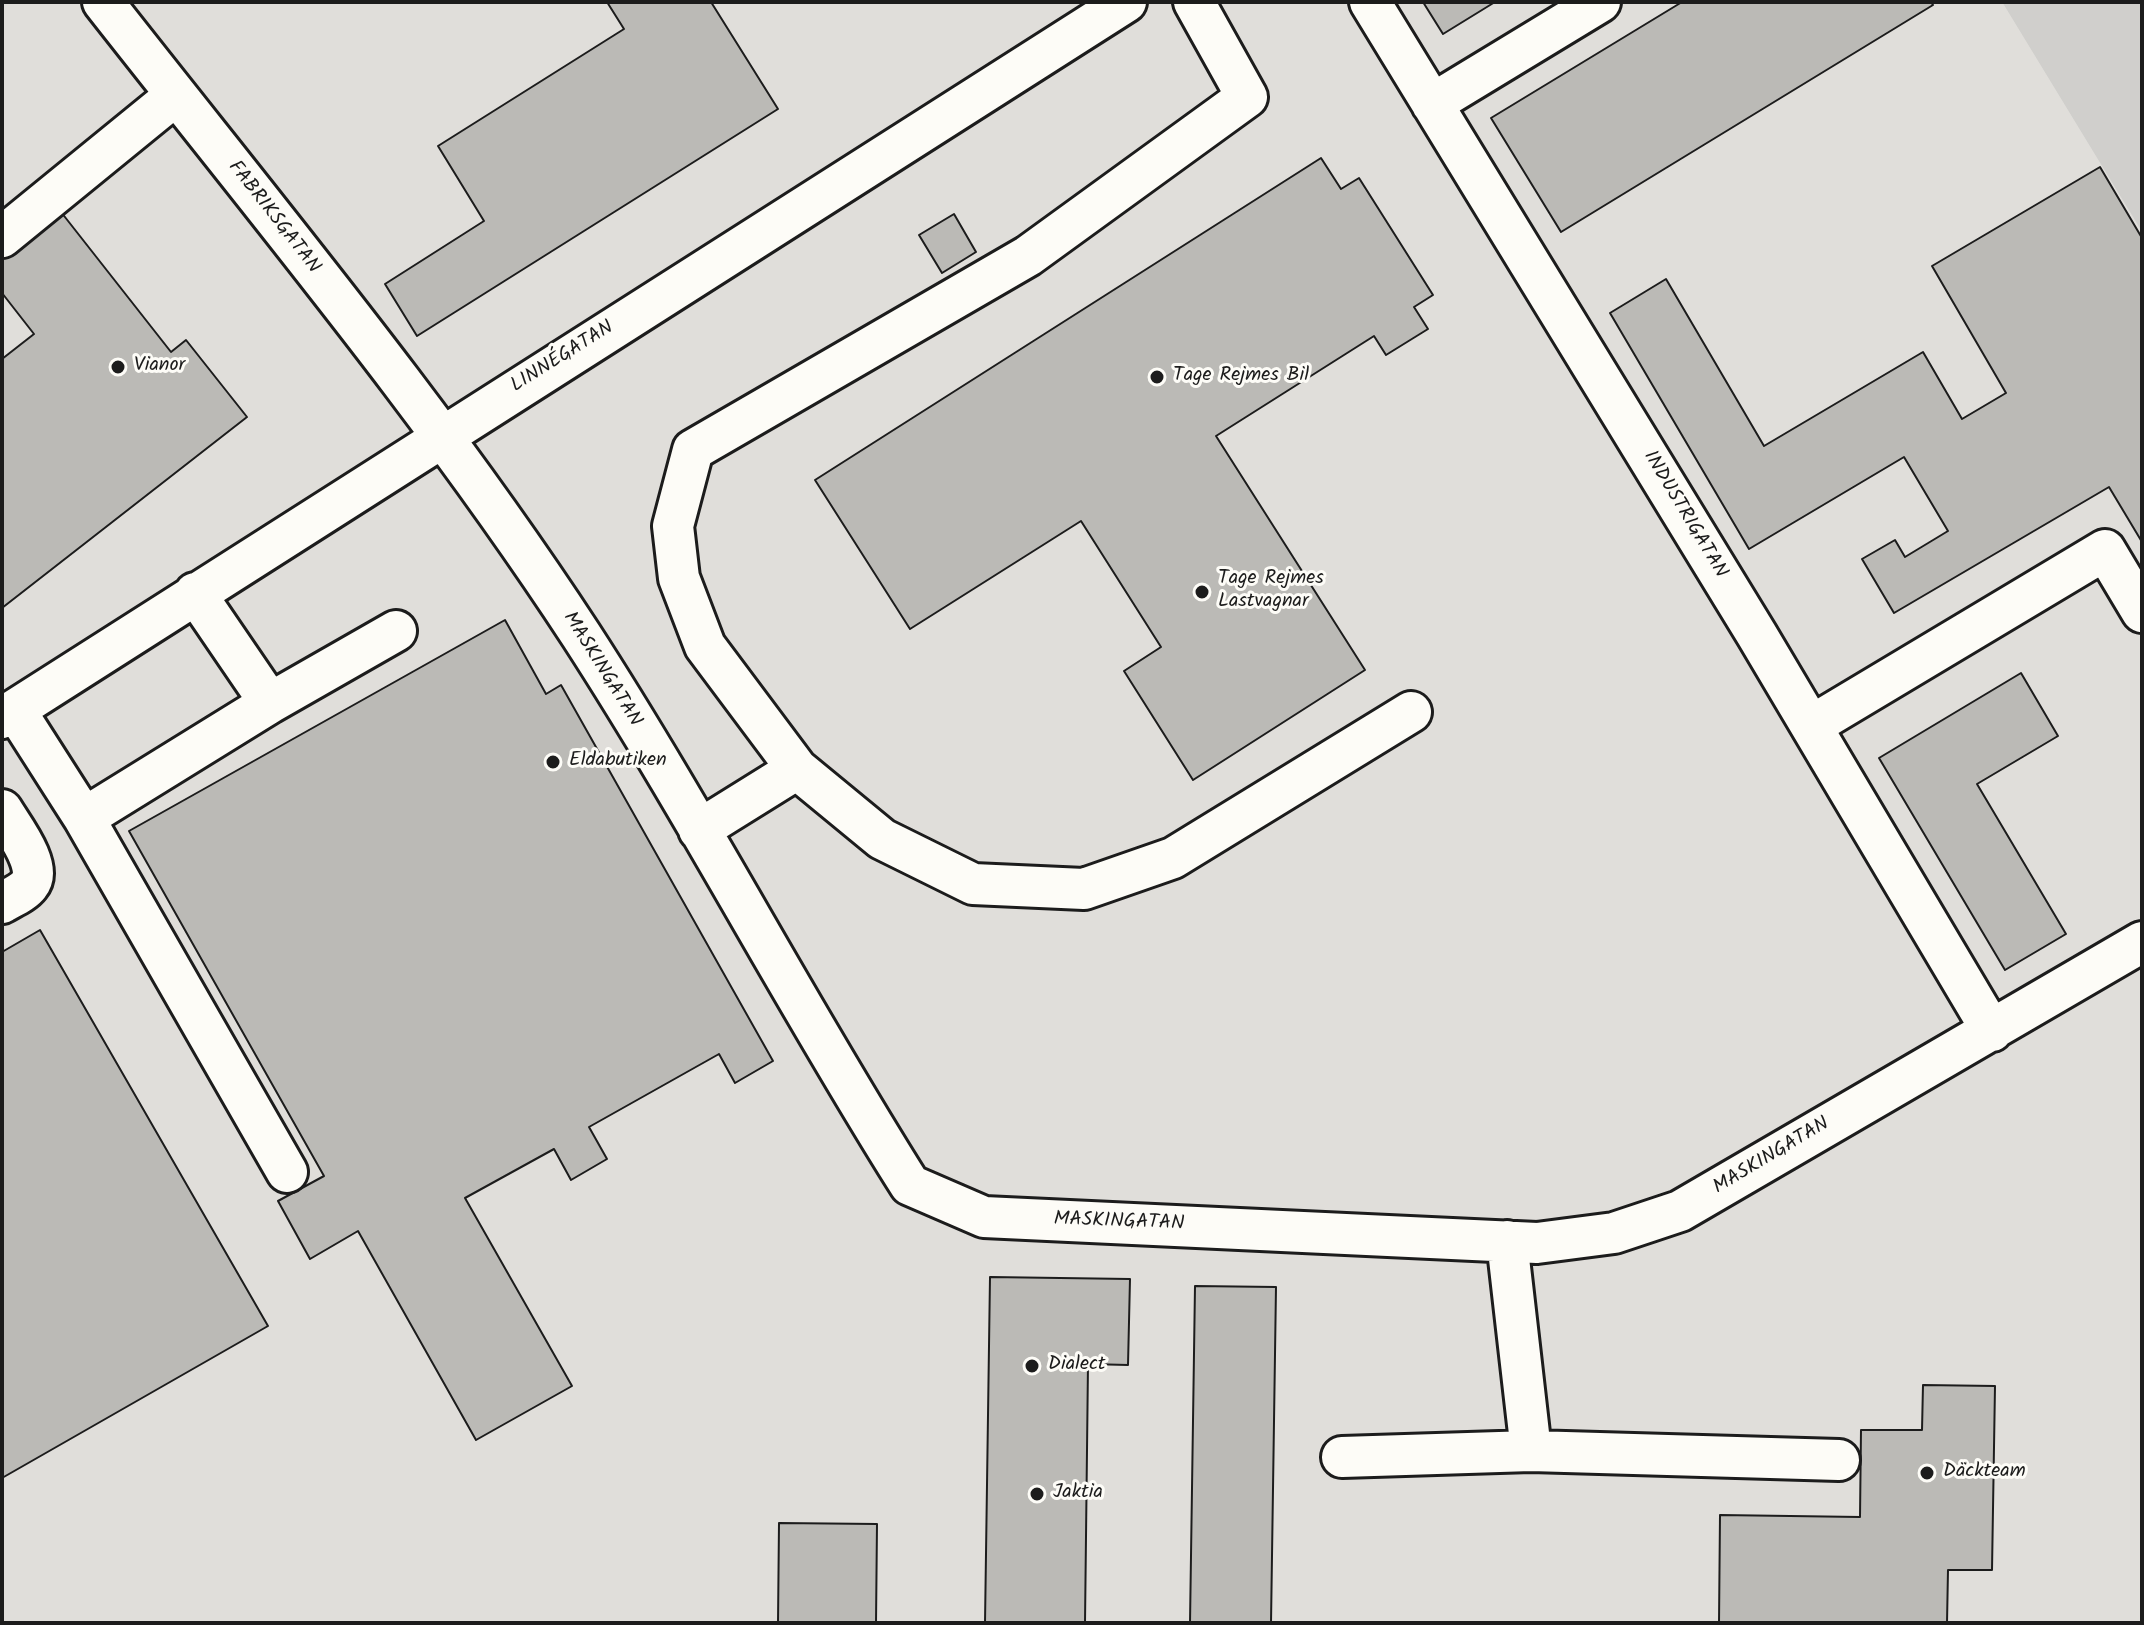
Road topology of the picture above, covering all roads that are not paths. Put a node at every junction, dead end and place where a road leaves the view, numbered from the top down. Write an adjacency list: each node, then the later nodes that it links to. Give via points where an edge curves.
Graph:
1 (103, 2): 6 (street, FABRIKSGATAN)
2 (1126, 2): 9 (street, LINNÉGATAN)
3 (1194, 2): 17 (street, via 1247,97 1028,256 693,450 673,526 679,578 705,646)
4 (1370, 2): 7 (street, INDUSTRIGATAN)
5 (1600, 2): 7 (street)
6 (176, 95): 8 (street); 9 (street, FABRIKSGATAN)
7 (1432, 104): 16 (street, INDUSTRIGATAN)
8 (2, 237)
9 (443, 434): 10 (street, LINNÉGATAN); 20 (street, MASKINGATAN, via 582,636)
10 (195, 593): 13 (street); 15 (street, LINNÉGATAN)
11 (2142, 612): 16 (street, via 2105,550)
12 (396, 631): 13 (street)
13 (270, 703): 19 (street)
14 (1411, 712): 17 (street, via 1173,858 1084,889 973,884 882,839)
15 (8, 714): 19 (street)
16 (1811, 726): 23 (street, INDUSTRIGATAN)
17 (797, 769): 20 (street)
18 (2, 810): 21 (street, via 35,875 28,887)
19 (84, 818): 24 (street)
20 (699, 830): 25 (street, MASKINGATAN, via 910,1185 984,1217)
21 (2, 903)
22 (2142, 942): 23 (street, MASKINGATAN)
23 (1992, 1031): 25 (street, MASKINGATAN, via 1680,1211 1614,1233 1537,1243)
24 (287, 1172)
25 (1507, 1241): 26 (street)
26 (1531, 1451): 27 (street); 28 (street)
27 (1342, 1457)
28 (1839, 1460)

